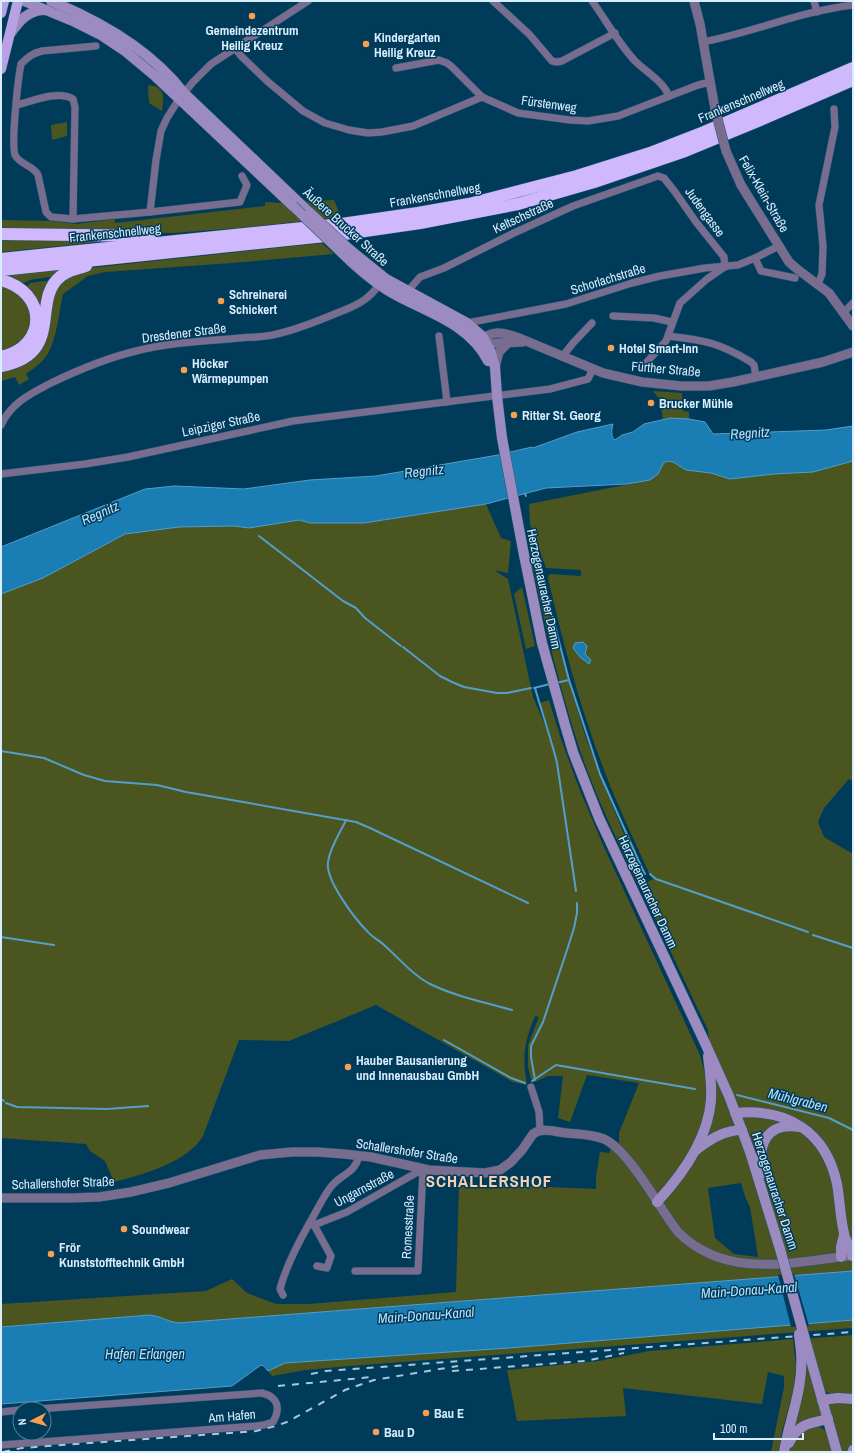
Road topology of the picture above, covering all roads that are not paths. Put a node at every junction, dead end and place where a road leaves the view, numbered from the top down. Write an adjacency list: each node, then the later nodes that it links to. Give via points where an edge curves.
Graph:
1 (4, 1): 14 (main road)
2 (18, 1): 16 (main road)
3 (24, 1): 11 (main road, Äußere Brucker Straße)
4 (64, 1): 12 (main road)
5 (308, 1): 19 (street)
6 (494, 1): 15 (street, via 530,34 552,61 562,61)
7 (592, 1): 15 (street)
8 (694, 1): 17 (street, Felix-Klein-Straße)
9 (814, 1): 13 (street)
10 (853, 5): 13 (street)
11 (50, 6): 12 (main road, Äußere Brucker Straße); 16 (main road, via 28,14); 25 (main road, Äußere Brucker Straße, via 114,44)
12 (73, 10): 25 (main road, Äußere Brucker Straße, via 125,39 154,62 177,84)
13 (817, 12): 17 (street)
14 (1, 13)
15 (615, 33): 26 (street, via 636,61 666,88)
16 (9, 36): 22 (main road)
17 (703, 42): 24 (street, Felix-Klein-Straße)
18 (96, 46): 28 (street, via 42,51 28,57 21,64)
19 (235, 48): 25 (street, via 211,64); 27 (street, via 267,81 303,111 325,123 349,130 368,133 413,126)
20 (396, 68): 27 (street, Fürstenweg, via 439,60 447,63)
21 (853, 68): 35 (highway, Frankenschnellweg, via 670,145 523,191 418,213 342,224)
22 (1, 69)
23 (853, 80): 38 (highway, Frankenschnellweg, via 685,151 594,182 518,204 438,220 344,234)
24 (710, 82): 26 (street, Fürstenweg); 36 (street, Felix-Klein-Straße, bridge, via 726,151 738,179)
25 (181, 96): 32 (street, via 161,131); 37 (main road, Äußere Brucker Straße, bridge, via 293,206); 37 (main road, Äußere Brucker Straße, bridge, via 310,213)
26 (669, 96): 27 (street, Fürstenweg, via 618,116 588,122 524,114)
27 (482, 97)
28 (17, 105): 33 (street, via 14,132 16,156 33,168 38,175 48,215 57,219); 33 (street, via 60,94 73,98)
29 (834, 109): 46 (street, via 835,127 820,205 823,246 822,274)
30 (242, 176): 32 (street, via 247,185 240,202)
31 (658, 176): 41 (street, Judengasse, via 664,178 724,257); 47 (street, Keltschstraße, via 584,202 521,230 420,277)
32 (150, 212): 33 (street)
33 (73, 219)
34 (1, 234): 35 (highway)
35 (199, 238): 40 (highway, Frankenschnellweg)
36 (778, 246): 39 (street, Schorlachstraße); 46 (street, Felix-Klein-Straße, via 793,266)
37 (344, 250): 45 (main road, Äußere Brucker Straße); 47 (main road, Äußere Brucker Straße)
38 (119, 258): 42 (highway, Frankenschnellweg); 64 (highway, via 79,268 61,276 50,293 45,325 39,342 20,360)
39 (755, 258): 41 (street, Schorlachstraße); 43 (street, via 761,271)
40 (1, 259)
41 (725, 267): 51 (street, via 684,299); 52 (street, Schorlachstraße, via 660,276 566,304)
42 (1, 270)
43 (795, 278)
44 (1, 280): 61 (highway, via 25,291 36,315 36,327 29,341 17,352)
45 (379, 284): 57 (main road, Äußere Brucker Straße, via 456,325); 71 (street, Dresdener Straße, via 368,298 307,326 276,334 136,350 91,366 29,395 6,413)
46 (818, 284): 49 (street, Felix-Klein-Straße, via 834,298)
47 (407, 292): 52 (main road, Äußere Brucker Straße)
48 (853, 303): 49 (street)
49 (843, 313): 54 (street, Felix-Klein-Straße)
50 (612, 316): 51 (street, via 654,318)
51 (672, 322): 56 (street)
52 (467, 323): 57 (main road, Äußere Brucker Straße)
53 (592, 323): 62 (street)
54 (853, 326)
55 (439, 336): 70 (street)
56 (668, 336): 63 (street); 67 (street, via 704,340 722,346 751,362)
57 (482, 342): 58 (street, Fürther Straße); 59 (street, Fürther Straße, via 491,334 499,332); 65 (main road, Äußere Brucker Straße); 68 (main road, Herzogenauracher Damm)
58 (509, 342): 59 (street, Fürther Straße); 65 (street, via 499,352)
59 (526, 342): 62 (street, Fürther Straße)
60 (853, 352): 67 (street, Fürther Straße, via 823,362)
61 (1, 357)
62 (562, 357): 66 (street, Fürther Straße)
63 (645, 364)
64 (1, 366)
65 (495, 367): 68 (main road, Herzogenauracher Damm)
66 (593, 369): 67 (street, Fürther Straße, via 659,385 709,386); 69 (street, Leipziger Straße, via 590,377 584,381 550,389)
67 (756, 377)
68 (496, 381): 69 (main road, Herzogenauracher Damm)
69 (497, 396): 70 (street, Leipziger Straße); 74 (main road, Herzogenauracher Damm, via 504,451 542,643 573,752 610,842)
70 (447, 402): 73 (street, Leipziger Straße, via 293,421 128,457)
71 (1, 425)
72 (1, 469): 73 (street)
73 (1, 474)
74 (706, 1045): 76 (main road, Herzogenauracher Damm); 80 (main road, via 711,1099 707,1122)
75 (531, 1087): 78 (street, via 539,1112)
76 (736, 1113): 77 (main road, via 769,1115); 79 (main road, Herzogenauracher Damm)
77 (802, 1128): 83 (main road, via 782,1126 772,1131 765,1139 760,1159); 87 (main road, via 817,1139 829,1159 837,1184)
78 (540, 1130): 82 (street, Schallershofer Straße, via 533,1134 512,1162 500,1170 474,1174); 85 (street, via 589,1135 607,1141 628,1161)
79 (742, 1130): 80 (main road, via 724,1134); 83 (main road, Herzogenauracher Damm)
80 (696, 1150): 85 (main road, via 677,1180)
81 (359, 1156): 82 (street, Schallershofer Straße); 84 (street, Schallershofer Straße, via 318,1152 268,1154 131,1192 99,1197); 86 (street, via 351,1171 330,1188)
82 (423, 1169): 86 (street, Ungarnstraße, via 347,1212); 91 (street, Romesstraße, via 418,1271)
83 (764, 1195): 93 (main road, Herzogenauracher Damm, bridge, via 795,1305)
84 (1, 1198)
85 (657, 1202): 89 (street, via 678,1232 690,1243 723,1260 765,1264)
86 (311, 1224): 90 (street, via 331,1256 327,1268); 92 (street, via 298,1243 287,1267 280,1289)
87 (844, 1235): 88 (main road); 89 (main road)
88 (853, 1255): 89 (street)
89 (841, 1257)
90 (317, 1266)
91 (355, 1271)
92 (283, 1295)
93 (804, 1351): 95 (main road, Herzogenauracher Damm); 101 (main road, via 800,1390)
94 (853, 1399): 95 (main road)
95 (822, 1400): 99 (main road, Herzogenauracher Damm)
96 (52, 1408): 100 (street, Am Hafen, via 262,1393 272,1397 277,1409 272,1422 264,1425)
97 (12, 1411): 98 (street)
98 (1, 1412)
99 (828, 1419): 101 (main road, via 797,1430); 102 (main road, Herzogenauracher Damm)
100 (1, 1445)
101 (785, 1452)
102 (837, 1452)

